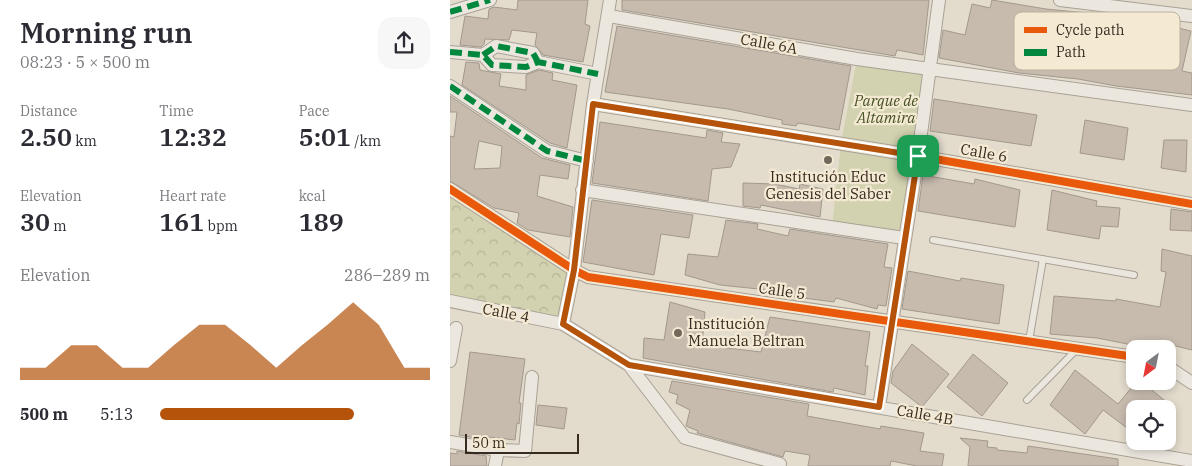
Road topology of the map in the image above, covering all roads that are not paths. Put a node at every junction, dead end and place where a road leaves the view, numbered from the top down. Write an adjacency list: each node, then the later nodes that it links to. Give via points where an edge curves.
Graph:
1 (490, 0): 5 (street)
2 (610, 0): 7 (street)
3 (939, 0): 11 (street)
4 (1060, 0): 6 (street)
5 (450, 12)
6 (1159, 12)
7 (609, 16): 11 (street, Calle 6A); 12 (street)
8 (450, 52): 9 (street)
9 (483, 55): 10 (street, via 492,65 526,67); 10 (street, via 496,46 533,53)
10 (538, 62): 12 (street)
11 (929, 70): 15 (street); 16 (street)
12 (598, 74): 14 (street)
13 (450, 86): 17 (street, via 547,151)
14 (593, 104): 16 (street, Calle 6); 17 (street)
15 (1192, 105)
16 (918, 156): 20 (street, Calle 6); 21 (street)
17 (586, 160): 19 (street)
18 (450, 189): 24 (street, Calle 5)
19 (582, 190): 21 (street); 24 (street)
20 (1192, 204)
21 (904, 238): 27 (street)
22 (933, 240): 23 (lane)
23 (1042, 258): 25 (lane); 30 (lane)
24 (574, 270): 27 (street, Calle 5, via 588,277); 28 (street)
25 (1134, 275)
26 (450, 302): 28 (street, Calle 4)
27 (891, 321): 30 (street, Calle 5); 39 (street)
28 (563, 324): 34 (street)
29 (456, 328): 33 (street)
30 (1029, 341): 31 (street, Calle 5)
31 (1078, 348): 32 (street, Calle 5); 38 (lane)
32 (1126, 356)
33 (450, 361)
34 (629, 365): 39 (street, Calle 4B); 43 (street, via 685,438)
35 (1176, 372): 37 (street)
36 (532, 378): 41 (street, via 525,451)
37 (1192, 383)
38 (1027, 400)
39 (879, 407): 42 (street, Calle 4B)
40 (450, 442): 41 (street)
41 (498, 450): 44 (street)
42 (1192, 461)
43 (780, 464)
44 (495, 466)

